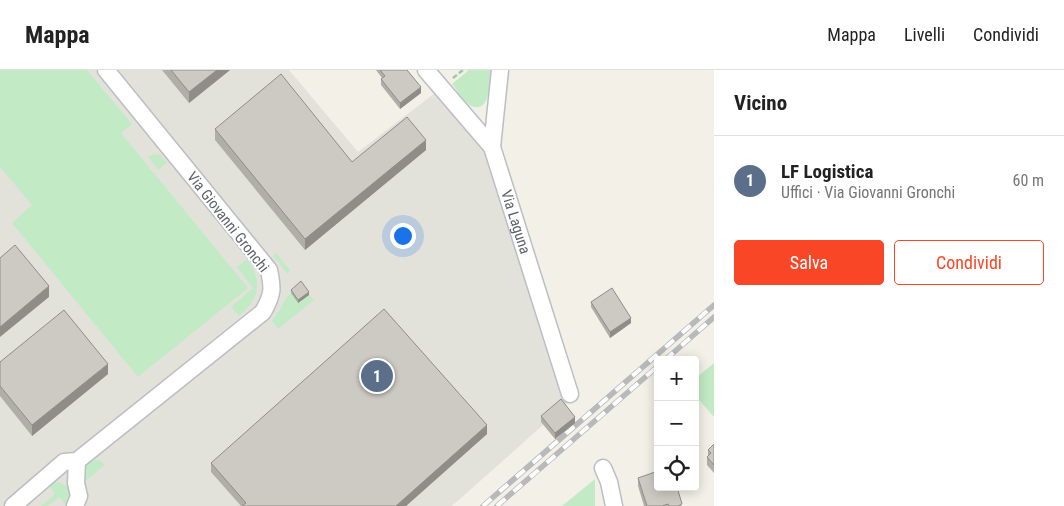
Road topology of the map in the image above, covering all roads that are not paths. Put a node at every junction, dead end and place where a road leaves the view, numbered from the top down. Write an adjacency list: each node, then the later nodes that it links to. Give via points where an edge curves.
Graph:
1 (106, 70): 6 (street, Via Giovanni Gronchi, via 269,270 273,285 263,312)
2 (426, 70): 4 (street, Via Laguna)
3 (500, 70): 4 (street)
4 (492, 147): 5 (street, Via Laguna)
5 (570, 394)
6 (77, 461): 8 (street, Via Giovanni Gronchi, via 64,462); 9 (street)
7 (603, 468): 12 (street)
8 (49, 474): 9 (street); 10 (street, Via Giovanni Gronchi)
9 (76, 483): 11 (street, via 79,496)
10 (13, 506)
11 (75, 506)
12 (614, 506)

